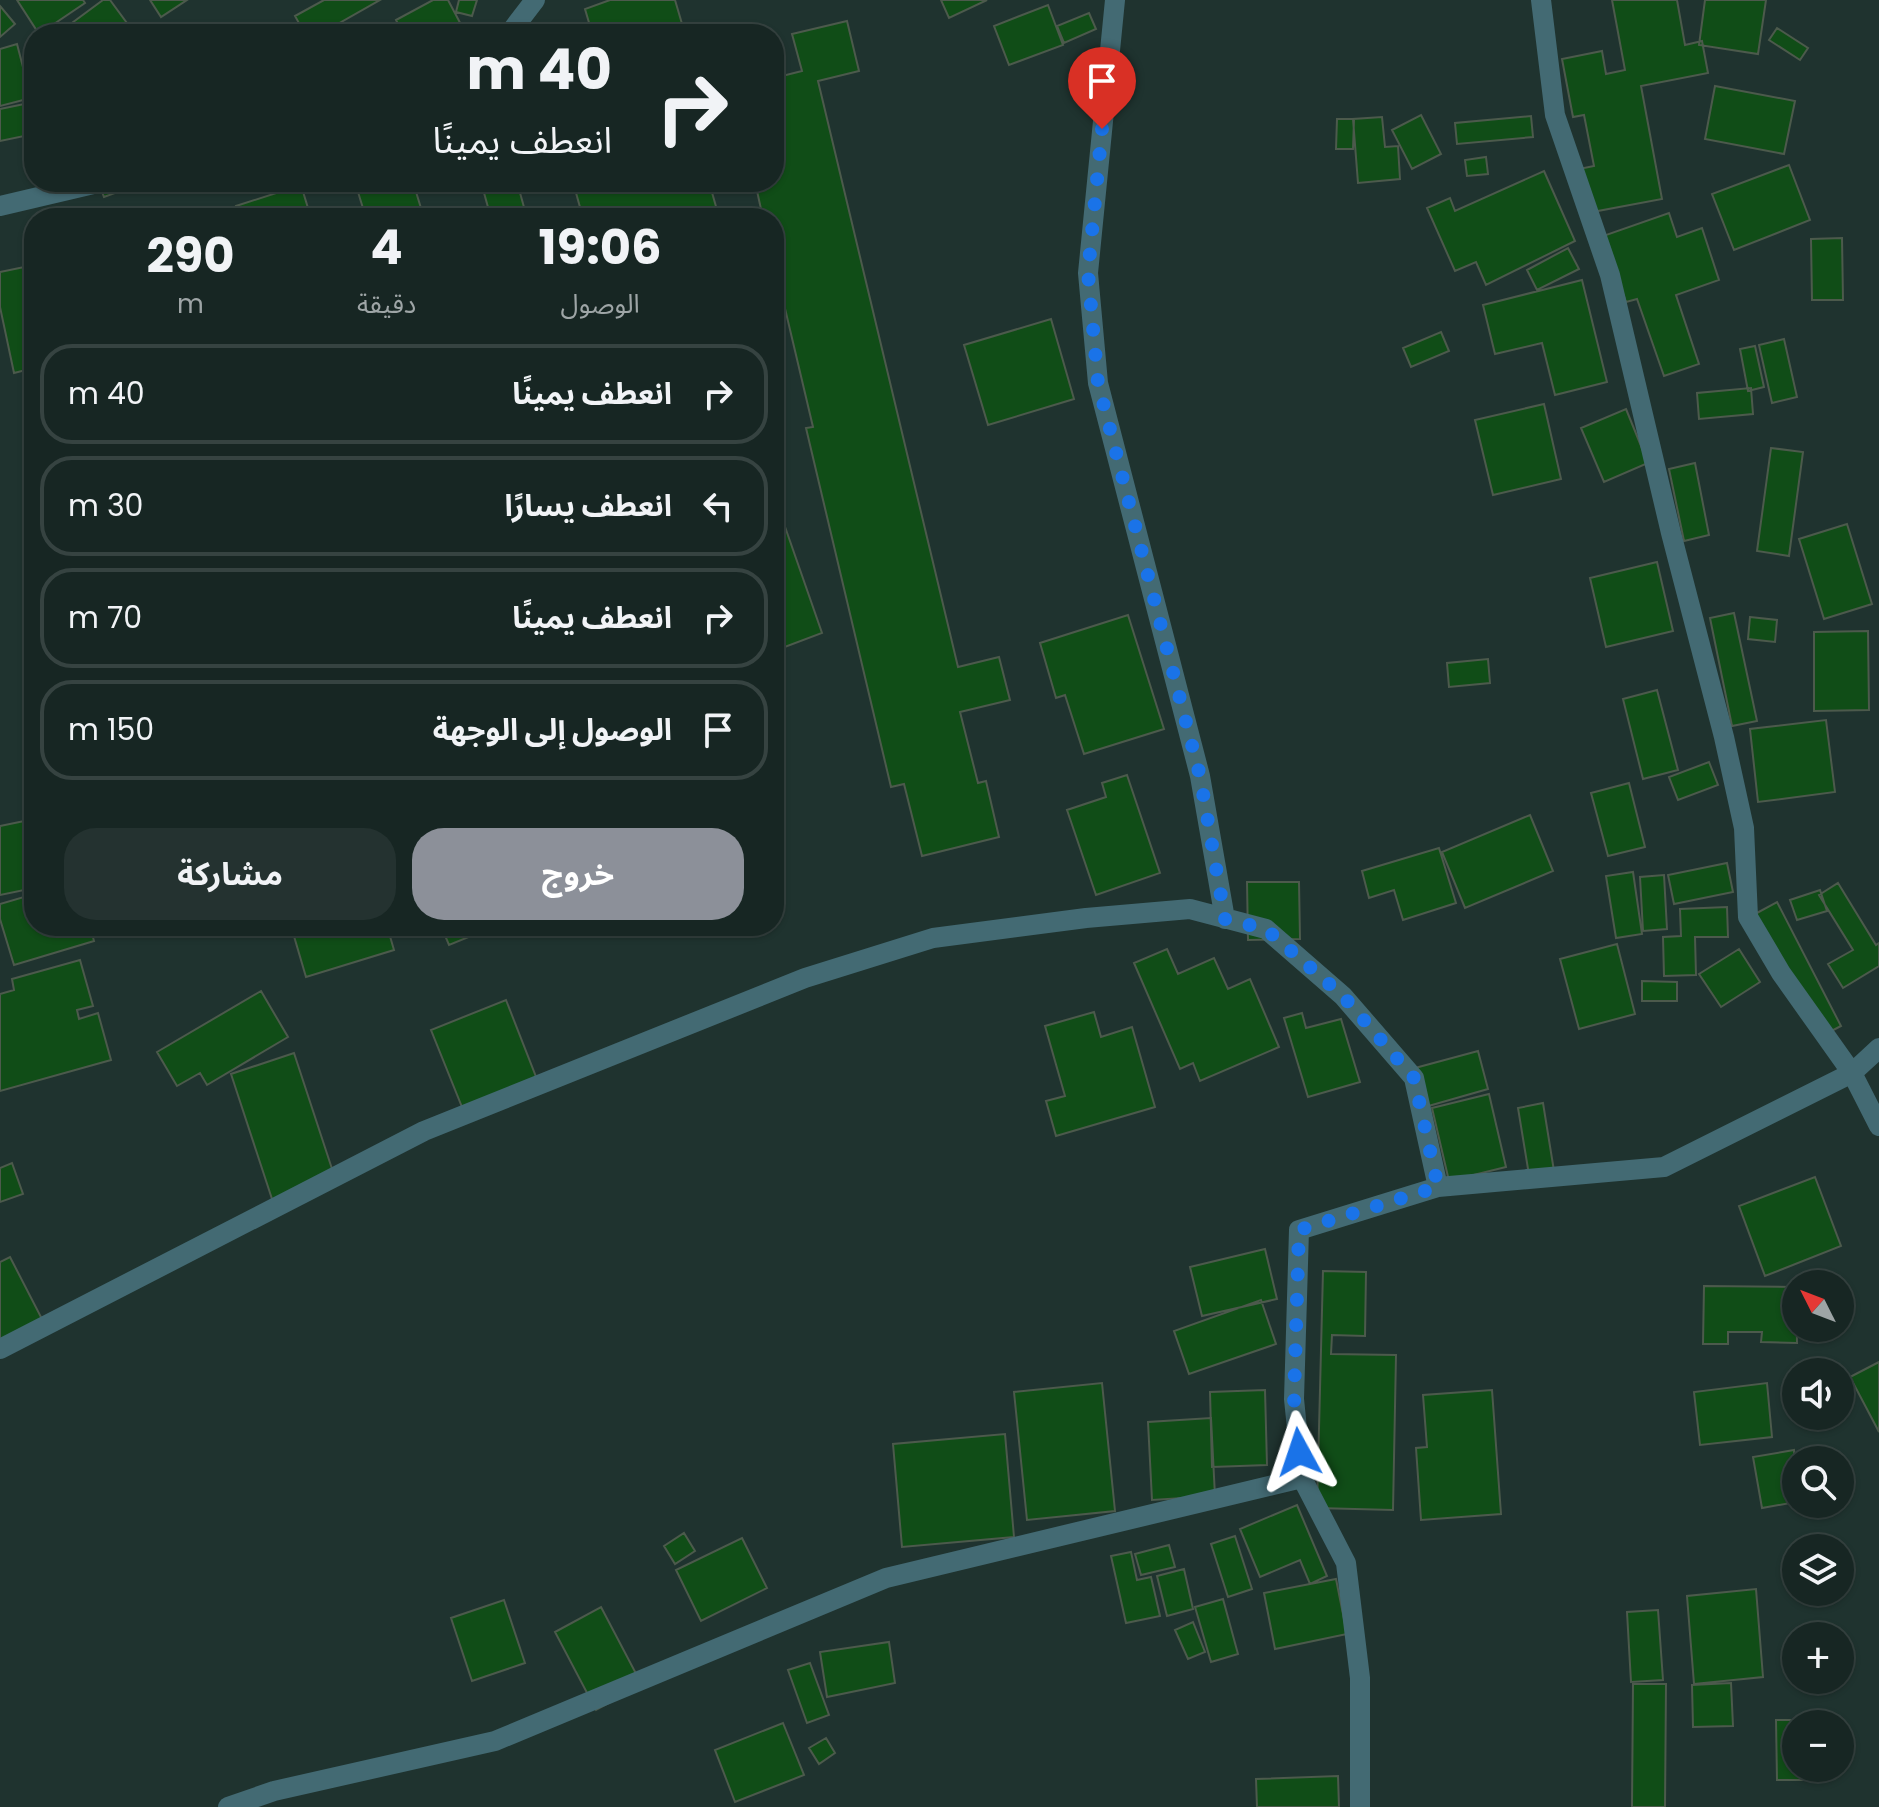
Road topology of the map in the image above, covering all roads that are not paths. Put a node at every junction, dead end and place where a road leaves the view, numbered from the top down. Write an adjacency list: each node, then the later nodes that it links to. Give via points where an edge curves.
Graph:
1 (535, 0): 4 (street)
2 (1115, 0): 7 (street, via 1088,273 1098,383 1200,776)
3 (1541, 0): 9 (street, via 1555,115 1610,275 1724,737 1744,828 1748,917)
4 (517, 24)
5 (60, 192): 6 (street)
6 (0, 206)
7 (1225, 919): 11 (street, via 1266,929 1343,996 1414,1078); 12 (street, via 1190,909 933,938 805,978 424,1131)
8 (1879, 1048): 9 (street)
9 (1852, 1073): 10 (street); 11 (street, via 1664,1167)
10 (1879, 1126)
11 (1438, 1187): 13 (street, via 1299,1230 1294,1399)
12 (0, 1349)
13 (1302, 1478): 14 (street, via 886,1578 495,1741 274,1791); 15 (street, via 1346,1563 1360,1678)
14 (228, 1807)
15 (1360, 1807)

